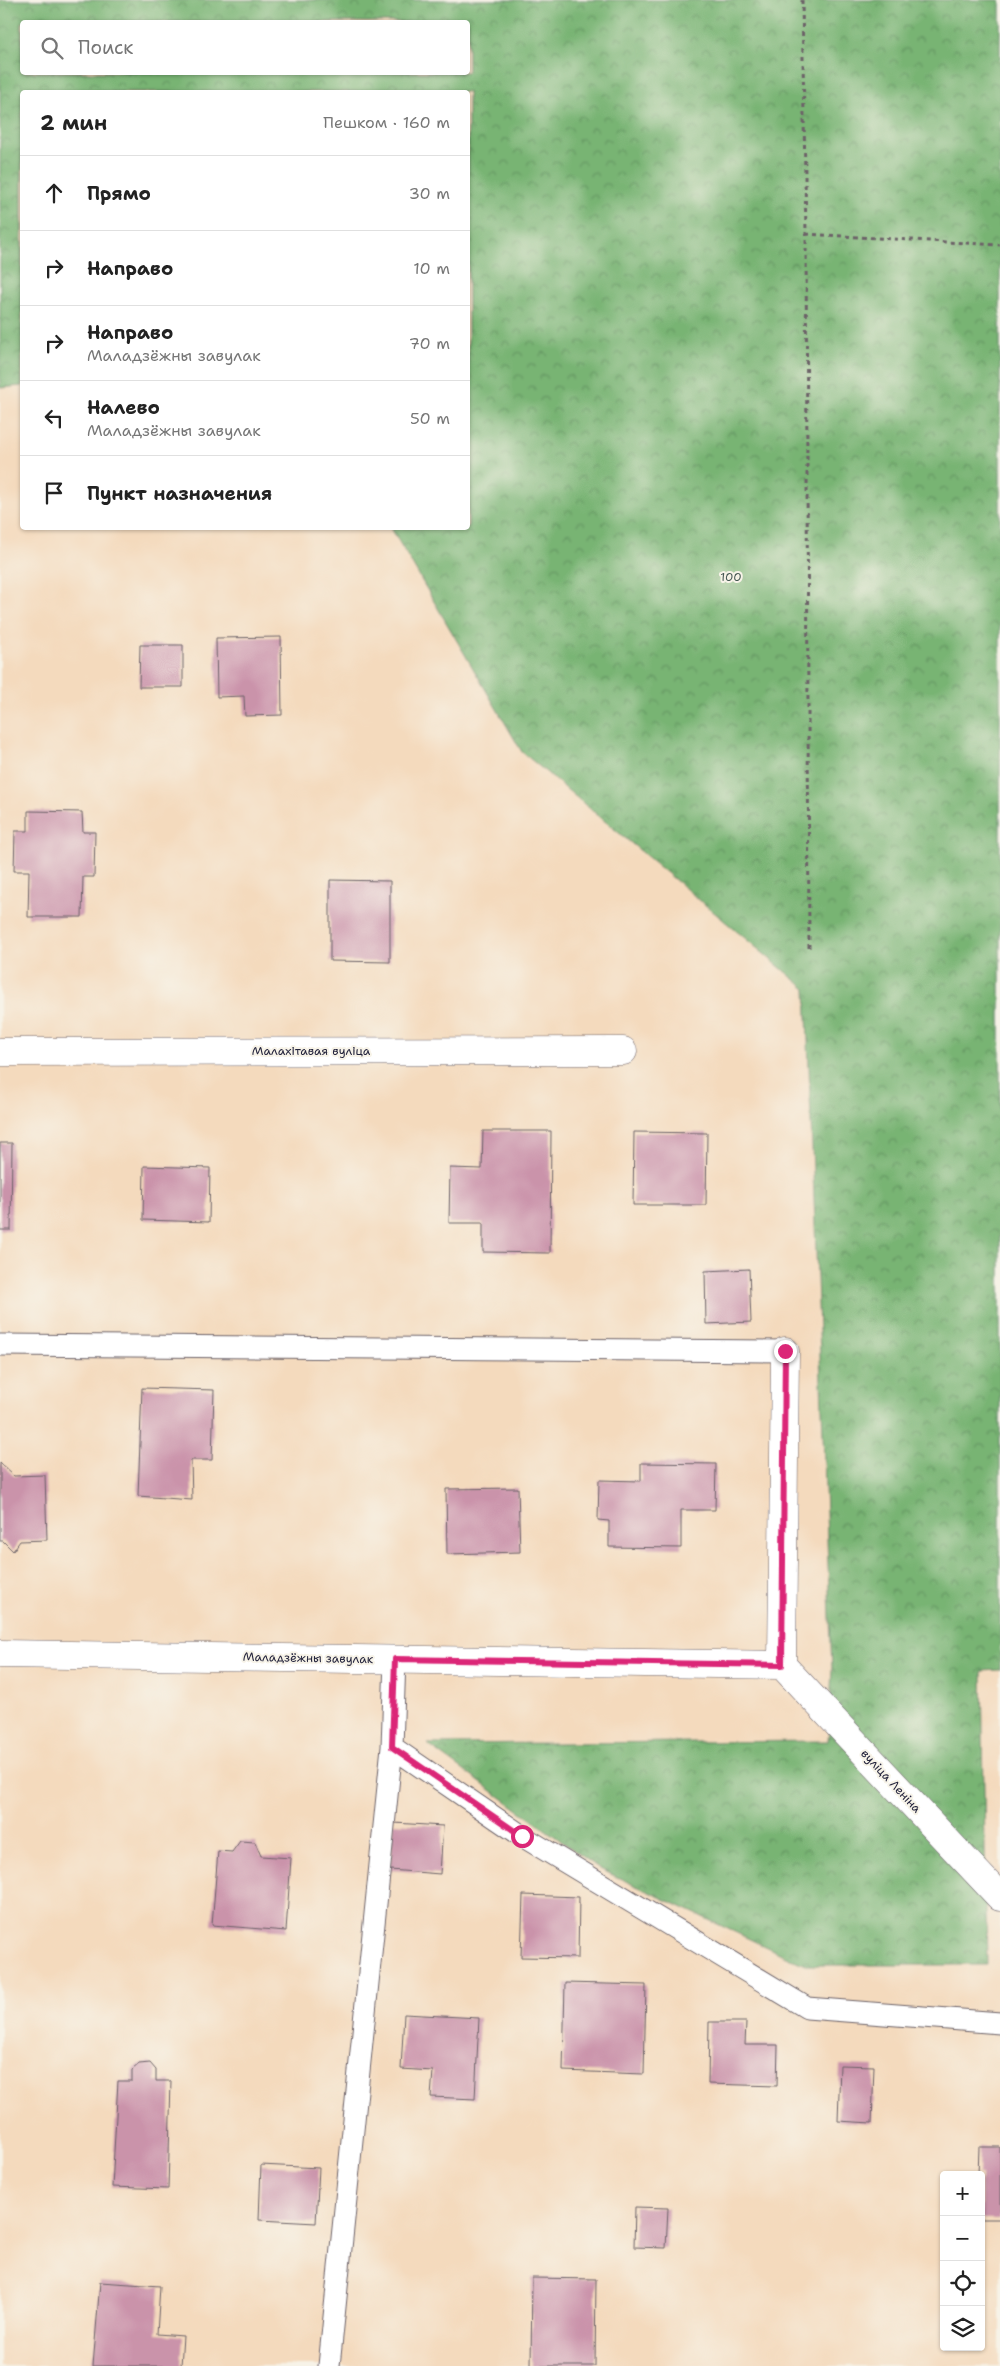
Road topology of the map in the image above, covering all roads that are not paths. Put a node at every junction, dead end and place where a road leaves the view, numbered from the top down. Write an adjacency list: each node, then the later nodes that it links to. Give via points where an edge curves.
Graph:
1 (622, 1050): 2 (street, Малахітавая вуліца)
2 (0, 1052)
3 (0, 1345): 4 (lane)
4 (785, 1351): 7 (street)
5 (0, 1654): 6 (street, Маладзёжны завулак)
6 (395, 1659): 7 (street, Маладзёжны завулак); 8 (lane)
7 (782, 1665): 9 (street, вуліца Леніна)
8 (392, 1747): 10 (lane, via 522,1836 807,2008); 11 (lane)
9 (1000, 1897)
10 (1000, 2023)
11 (330, 2366)

